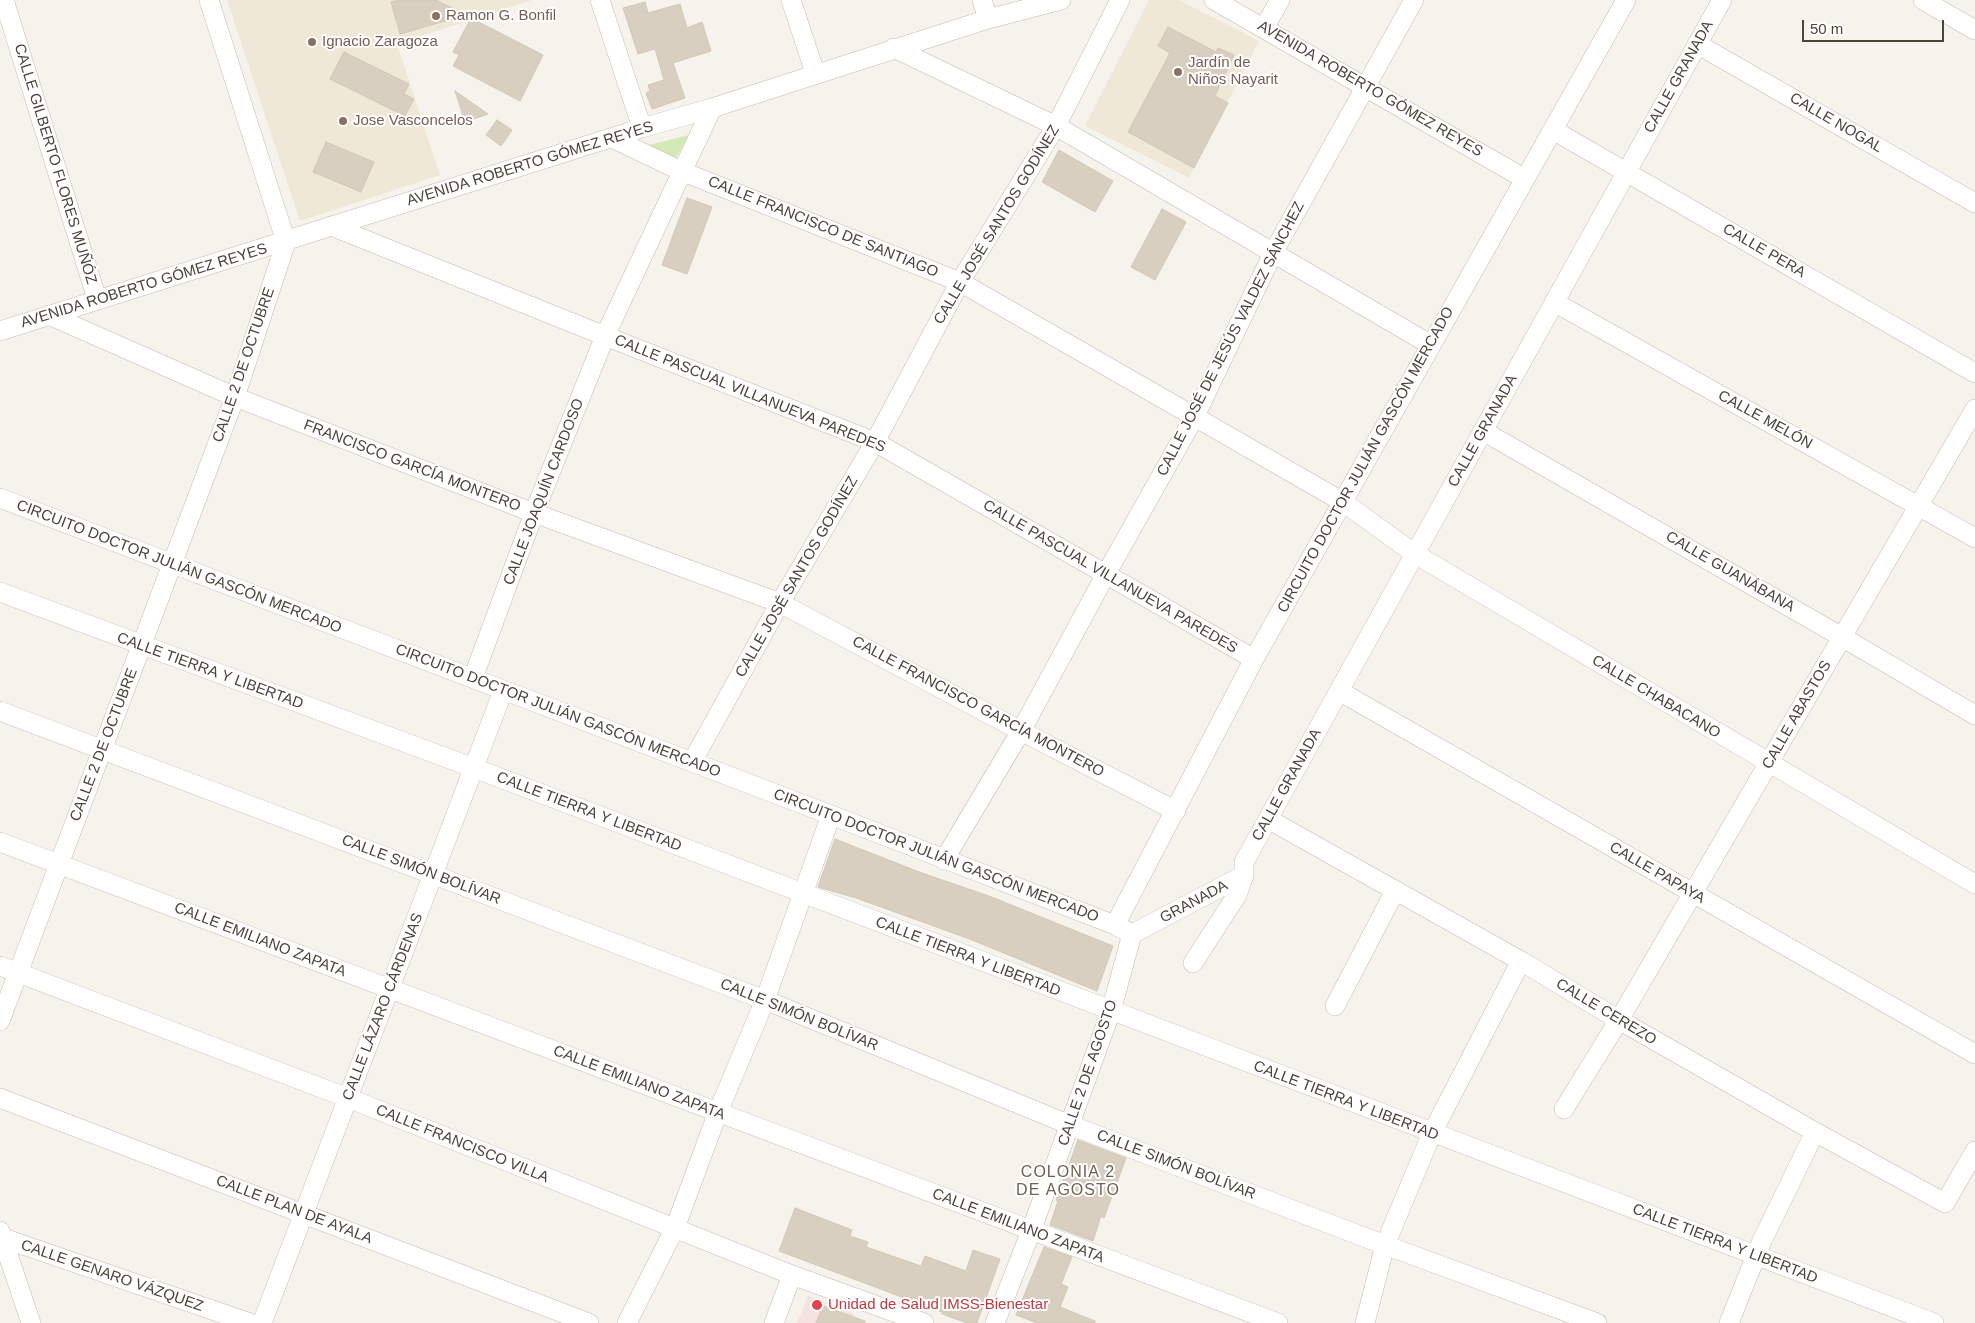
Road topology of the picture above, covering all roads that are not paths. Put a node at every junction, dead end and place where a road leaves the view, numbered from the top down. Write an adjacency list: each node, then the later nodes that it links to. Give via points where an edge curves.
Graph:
1 (4, 0): 34 (street, CALLE GILBERTO FLORES MUÑÓZ)
2 (209, 0): 31 (street)
3 (600, 0): 23 (street)
4 (791, 0): 19 (street)
5 (982, 0): 14 (street)
6 (1061, 0): 14 (street, AVENIDA ROBERTO GÓMEZ REYES)
7 (1120, 0): 22 (street, CALLE JOSÉ SANTOS GODÍNEZ)
8 (1214, 0): 15 (street, AVENIDA ROBERTO GÓMEZ REYES)
9 (1280, 0): 15 (street)
10 (1414, 0): 20 (street, CALLE JOSÉ DE JESÚS VALDEZ SÁNCHEZ)
11 (1626, 0): 24 (street, CIRCUITO DOCTOR JULIÁN GASCÓN MERCADO)
12 (1722, 0): 17 (street, CALLE GRANADA)
13 (1923, 0): 16 (street)
14 (988, 19): 18 (street, AVENIDA ROBERTO GÓMEZ REYES)
15 (1264, 28): 20 (street, AVENIDA ROBERTO GÓMEZ REYES)
16 (1975, 30)
17 (1697, 44): 27 (street, CALLE GRANADA); 29 (street, CALLE NOGAL)
18 (894, 48): 19 (street, AVENIDA ROBERTO GÓMEZ REYES); 22 (street)
19 (814, 73): 21 (street, AVENIDA ROBERTO GÓMEZ REYES)
20 (1366, 87): 28 (street, AVENIDA ROBERTO GÓMEZ REYES); 32 (street, CALLE JOSÉ DE JESÚS VALDEZ SÁNCHEZ)
21 (712, 108): 23 (street, AVENIDA ROBERTO GÓMEZ REYES); 26 (street, CALLE JOAQUÍN CARDOSO)
22 (1056, 126): 32 (street); 33 (street, CALLE JOSÉ SANTOS GODÍNEZ)
23 (642, 128): 25 (street, AVENIDA ROBERTO GÓMEZ REYES)
24 (1553, 130): 27 (street, CALLE PERA); 28 (street, CIRCUITO DOCTOR JULIÁN GASCÓN MERCADO)
25 (612, 138): 26 (street, CALLE FRANCISCO DE SANTIAGO); 30 (street, AVENIDA ROBERTO GÓMEZ REYES)
26 (681, 171): 33 (street, CALLE FRANCISCO DE SANTIAGO); 38 (street, CALLE JOAQUÍN CARDOSO)
27 (1626, 172): 35 (street, CALLE GRANADA); 40 (street, CALLE PERA)
28 (1525, 179): 39 (street, CIRCUITO DOCTOR JULIÁN GASCÓN MERCADO)
29 (1975, 203)
30 (331, 226): 31 (street, AVENIDA ROBERTO GÓMEZ REYES); 38 (street, CALLE PASCUAL VILLANUEVA PAREDES)
31 (286, 242): 34 (street, AVENIDA ROBERTO GÓMEZ REYES); 41 (street, CALLE 2 DE OCTUBRE)
32 (1273, 253): 39 (street); 43 (street, CALLE JOSÉ DE JESÚS VALDEZ SÁNCHEZ)
33 (960, 282): 43 (street, CALLE FRANCISCO DE SANTIAGO); 45 (street, CALLE JOSÉ SANTOS GODÍNEZ)
34 (97, 299): 36 (street, AVENIDA ROBERTO GÓMEZ REYES)
35 (1554, 302): 44 (street, CALLE GRANADA); 48 (street, CALLE MELÓN)
36 (49, 315): 37 (street, AVENIDA ROBERTO GÓMEZ REYES); 41 (street, FRANCISCO GARCÍA MONTERO)
37 (0, 331)
38 (605, 336): 45 (street, CALLE PASCUAL VILLANUEVA PAREDES); 49 (street, CALLE JOAQUÍN CARDOSO)
39 (1431, 345): 47 (street, CIRCUITO DOCTOR JULIÁN GASCÓN MERCADO)
40 (1975, 373)
41 (235, 397): 49 (street, FRANCISCO GARCÍA MONTERO); 52 (street, CALLE 2 DE OCTUBRE)
42 (1975, 409): 48 (street, CALLE ABASTOS)
43 (1195, 416): 47 (street, CALLE FRANCISCO DE SANTIAGO); 53 (street, CALLE JOSÉ DE JESÚS VALDEZ SÁNCHEZ)
44 (1483, 431): 51 (street, CALLE GRANADA); 56 (street, CALLE GUANÁBANA)
45 (875, 442): 53 (street, CALLE PASCUAL VILLANUEVA PAREDES); 55 (street, CALLE JOSÉ SANTOS GODÍNEZ)
46 (0, 498): 52 (street, CIRCUITO DOCTOR JULIÁN GASCÓN MERCADO)
47 (1343, 502): 51 (street, CALLE CHABACANO); 58 (street, CIRCUITO DOCTOR JULIÁN GASCÓN MERCADO)
48 (1918, 506): 50 (street, CALLE MELÓN); 56 (street, CALLE ABASTOS)
49 (534, 513): 55 (street, FRANCISCO GARCÍA MONTERO); 59 (street, CALLE JOAQUÍN CARDOSO)
50 (1975, 538)
51 (1415, 554): 61 (street, CALLE GRANADA); 67 (street, CALLE CHABACANO)
52 (172, 564): 57 (street, CALLE 2 DE OCTUBRE); 59 (street, CIRCUITO DOCTOR JULIÁN GASCÓN MERCADO)
53 (1106, 574): 58 (street, CALLE PASCUAL VILLANUEVA PAREDES); 64 (street, CALLE JOSÉ DE JESÚS VALDEZ SÁNCHEZ)
54 (0, 592): 57 (street, CALLE TIERRA Y LIBERTAD)
55 (780, 603): 64 (street, CALLE FRANCISCO GARCÍA MONTERO); 66 (street, CALLE JOSÉ SANTOS GODÍNEZ)
56 (1842, 637): 63 (street, CALLE GUANÁBANA); 67 (street, CALLE ABASTOS)
57 (142, 646): 65 (street, CALLE 2 DE OCTUBRE); 68 (street, CALLE TIERRA Y LIBERTAD)
58 (1254, 659): 69 (street, CIRCUITO DOCTOR JULIÁN GASCÓN MERCADO)
59 (472, 678): 60 (street, CIRCUITO DOCTOR JULIÁN GASCÓN MERCADO)
60 (504, 691): 66 (street, CIRCUITO DOCTOR JULIÁN GASCÓN MERCADO); 68 (street, CALLE LÁZARO CÁRDENAS)
61 (1339, 691): 71 (street, CALLE GRANADA); 79 (street, CALLE PAPAYA)
62 (0, 710): 65 (street, CALLE SIMÓN BOLÍVAR)
63 (1975, 716)
64 (1021, 732): 69 (street, CALLE FRANCISCO GARCÍA MONTERO); 73 (street, CALLE JOSÉ DE JESÚS VALDEZ SÁNCHEZ)
65 (103, 749): 74 (street, CALLE 2 DE OCTUBRE); 76 (street, CALLE SIMÓN BOLÍVAR)
66 (692, 762): 70 (street, CIRCUITO DOCTOR JULIÁN GASCÓN MERCADO)
67 (1768, 764): 77 (street, CALLE CHABACANO); 79 (street, CALLE ABASTOS)
68 (474, 768): 76 (street, CALLE LÁZARO CÁRDENAS); 80 (street, CALLE TIERRA Y LIBERTAD)
69 (1176, 811): 81 (street, CIRCUITO DOCTOR JULIÁN GASCÓN MERCADO)
70 (831, 815): 73 (street, CIRCUITO DOCTOR JULIÁN GASCÓN MERCADO); 80 (street)
71 (1268, 819): 75 (street, CALLE GRANADA); 78 (street, CALLE CEREZO)
72 (0, 842): 74 (street, CALLE EMILIANO ZAPATA)
73 (944, 860): 81 (street, CIRCUITO DOCTOR JULIÁN GASCÓN MERCADO)
74 (59, 864): 86 (street, CALLE 2 DE OCTUBRE); 87 (street, CALLE EMILIANO ZAPATA)
75 (1244, 869): 82 (street, GRANADA); 84 (street, CALLE GRANADA, via 1237,895)
76 (433, 875): 87 (street, CALLE LÁZARO CÁRDENAS); 88 (street, CALLE SIMÓN BOLÍVAR)
77 (1975, 884)
78 (1395, 891): 83 (street, CALLE CEREZO); 89 (street)
79 (1693, 893): 91 (street, CALLE ABASTOS); 93 (street, CALLE PAPAYA)
80 (804, 894): 88 (street); 90 (street, CALLE TIERRA Y LIBERTAD)
81 (1115, 926): 82 (street, CIRCUITO DOCTOR JULIÁN GASCÓN MERCADO)
82 (1132, 934): 90 (street, CALLE 2 DE AGOSTO)
83 (1521, 961): 91 (street, CALLE CEREZO); 100 (street)
84 (1193, 963)
85 (0, 966): 86 (street, CALLE FRANCISCO VILLA)
86 (18, 973): 92 (street, CALLE 2 DE OCTUBRE); 95 (street, CALLE FRANCISCO VILLA)
87 (390, 989): 95 (street, CALLE LÁZARO CÁRDENAS); 97 (street, CALLE EMILIANO ZAPATA)
88 (765, 1000): 97 (street); 98 (street, CALLE SIMÓN BOLÍVAR)
89 (1335, 1006)
90 (1111, 1011): 98 (street, CALLE 2 DE AGOSTO); 100 (street, CALLE TIERRA Y LIBERTAD)
91 (1619, 1020): 96 (street, CALLE ABASTOS); 99 (street, CALLE CEREZO)
92 (0, 1021)
93 (1975, 1054)
94 (0, 1098): 102 (street, CALLE PLAN DE AYALA)
95 (348, 1098): 102 (street, CALLE LÁZARO CÁRDENAS); 103 (street, CALLE FRANCISCO VILLA)
96 (1564, 1109)
97 (718, 1112): 103 (street); 104 (street, CALLE EMILIANO ZAPATA)
98 (1070, 1124): 104 (street, CALLE 2 DE AGOSTO); 106 (street, CALLE SIMÓN BOLÍVAR)
99 (1815, 1132): 101 (street, CALLE CEREZO, via 1945,1203); 107 (street)
100 (1432, 1133): 106 (street); 107 (street, CALLE TIERRA Y LIBERTAD)
101 (1975, 1151)
102 (304, 1214): 111 (street, CALLE LÁZARO CÁRDENAS); 112 (street, CALLE PLAN DE AYALA)
103 (675, 1228): 108 (street, CALLE FRANCISCO VILLA); 113 (street)
104 (1031, 1231): 116 (street, CALLE 2 DE AGOSTO); 117 (street, CALLE EMILIANO ZAPATA)
105 (1, 1234): 109 (street); 110 (street, CALLE GENARO VÁZQUEZ)
106 (1385, 1245): 118 (street); 119 (street, CALLE SIMÓN BOLÍVAR)
107 (1756, 1256): 120 (street); 121 (street, CALLE TIERRA Y LIBERTAD)
108 (792, 1276): 114 (street); 115 (street, CALLE FRANCISCO VILLA)
109 (31, 1323)
110 (250, 1323)
111 (262, 1323)
112 (588, 1323)
113 (627, 1323)
114 (774, 1323)
115 (924, 1323)
116 (996, 1323)
117 (1278, 1323)
118 (1365, 1323)
119 (1597, 1323)
120 (1729, 1323)
121 (1934, 1323)

